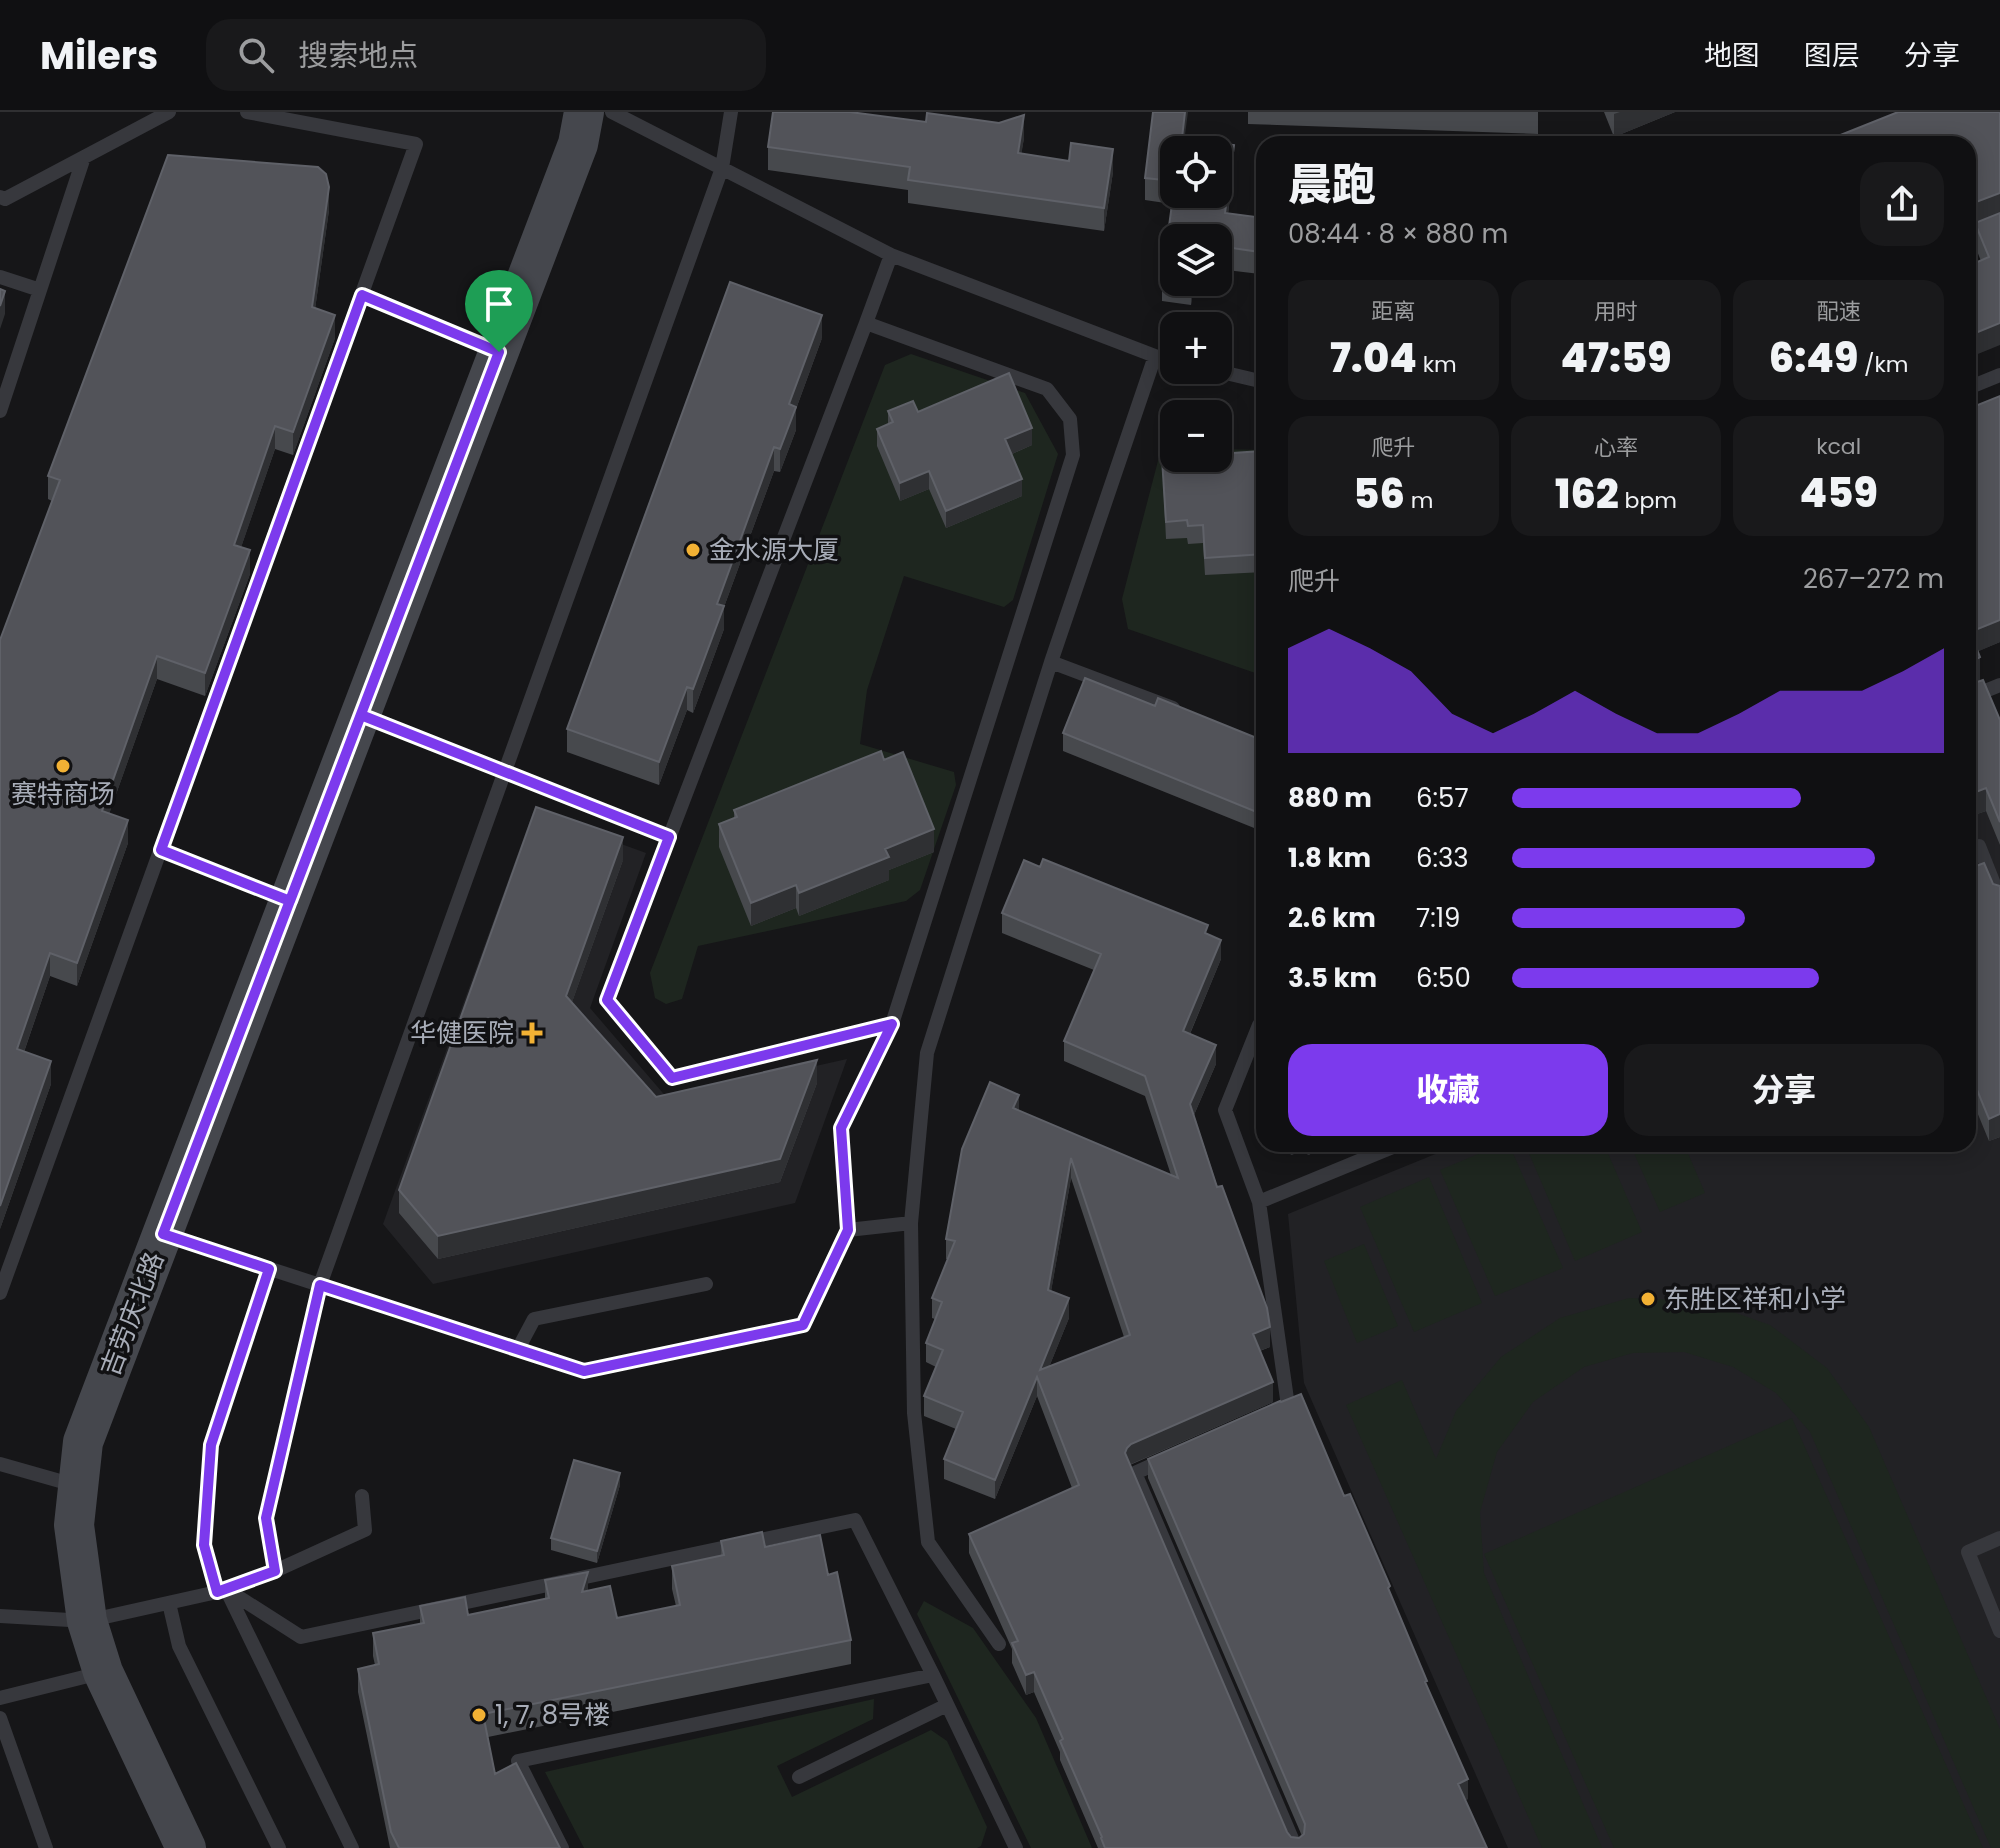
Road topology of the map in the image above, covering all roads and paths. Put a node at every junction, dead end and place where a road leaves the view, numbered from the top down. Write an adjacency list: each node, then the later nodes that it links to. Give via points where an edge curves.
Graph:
1 (169, 112): 6 (lane)
2 (247, 112): 14 (lane, via 416,144)
3 (584, 112): 16 (main road, 吉劳庆北路, via 578,144)
4 (612, 112): 7 (lane)
5 (731, 112): 7 (lane)
6 (84, 157): 8 (lane); 13 (lane)
7 (722, 168): 11 (lane); 29 (lane)
8 (0, 197)
9 (2000, 225): 10 (lane)
10 (1976, 235)
11 (891, 255): 15 (lane); 17 (lane)
12 (0, 277): 13 (lane)
13 (40, 290): 23 (lane)
14 (362, 295): 16 (lane); 32 (lane)
15 (866, 323): 30 (lane); 35 (lane, via 1047,389 1070,419 1073,455)
16 (499, 352): 27 (main road, 吉劳庆北路)
17 (1155, 356): 18 (lane); 24 (lane)
18 (1160, 357)
19 (1232, 374): 21 (lane)
20 (2000, 375): 22 (lane)
21 (1256, 380)
22 (1976, 385)
23 (0, 411)
24 (1051, 662): 28 (lane); 39 (lane, via 927,1053)
25 (2000, 685): 26 (lane)
26 (1976, 695)
27 (361, 715): 29 (lane); 34 (main road, 吉劳庆北路)
28 (1193, 716)
29 (505, 772): 30 (lane); 44 (lane)
30 (669, 837): 35 (lane, via 607,1000 672,1078)
31 (1979, 846): 33 (lane)
32 (161, 850): 34 (lane); 45 (lane)
33 (2000, 899)
34 (290, 901): 41 (main road, 吉劳庆北路)
35 (892, 1024): 40 (lane, via 841,1128)
36 (1256, 1032): 38 (lane, via 1225,1110)
37 (1381, 1152): 38 (lane)
38 (1259, 1202): 47 (lane, via 1288,1406)
39 (911, 1223): 40 (lane); 59 (lane, via 914,1413 928,1542)
40 (848, 1230): 46 (lane, via 803,1325 584,1371)
41 (163, 1234): 42 (lane); 50 (main road, 吉劳庆北路, via 83,1442)
42 (269, 1269): 44 (lane); 54 (lane, via 211,1445 204,1545)
43 (706, 1284): 46 (lane, via 534,1319)
44 (320, 1285): 46 (lane); 53 (lane, via 266,1518)
45 (0, 1293)
46 (518, 1349)
47 (1260, 1418)
48 (1177, 1455): 72 (lane, via 1135,1473)
49 (0, 1464): 50 (lane)
50 (78, 1486): 57 (main road, 吉劳庆北路, via 74,1525)
51 (362, 1496): 53 (lane, via 365,1530)
52 (2000, 1538): 58 (lane, via 1968,1552)
53 (275, 1571): 54 (lane)
54 (221, 1590): 55 (lane); 61 (lane, via 301,1637 855,1520); 70 (lane)
55 (169, 1603): 57 (lane); 69 (lane, via 179,1646)
56 (0, 1616): 57 (lane)
57 (87, 1621): 60 (main road, 吉劳庆北路)
58 (2000, 1631)
59 (999, 1644)
60 (103, 1672): 62 (lane); 68 (main road, 吉劳庆北路)
61 (933, 1675): 63 (lane); 71 (lane, via 518,1761)
62 (0, 1698)
63 (947, 1705): 65 (lane); 66 (lane)
64 (0, 1718): 67 (lane)
65 (799, 1777)
66 (1011, 1846)
67 (46, 1848)
68 (186, 1848)
69 (279, 1848)
70 (352, 1848)
71 (562, 1848)
72 (1296, 1848)

